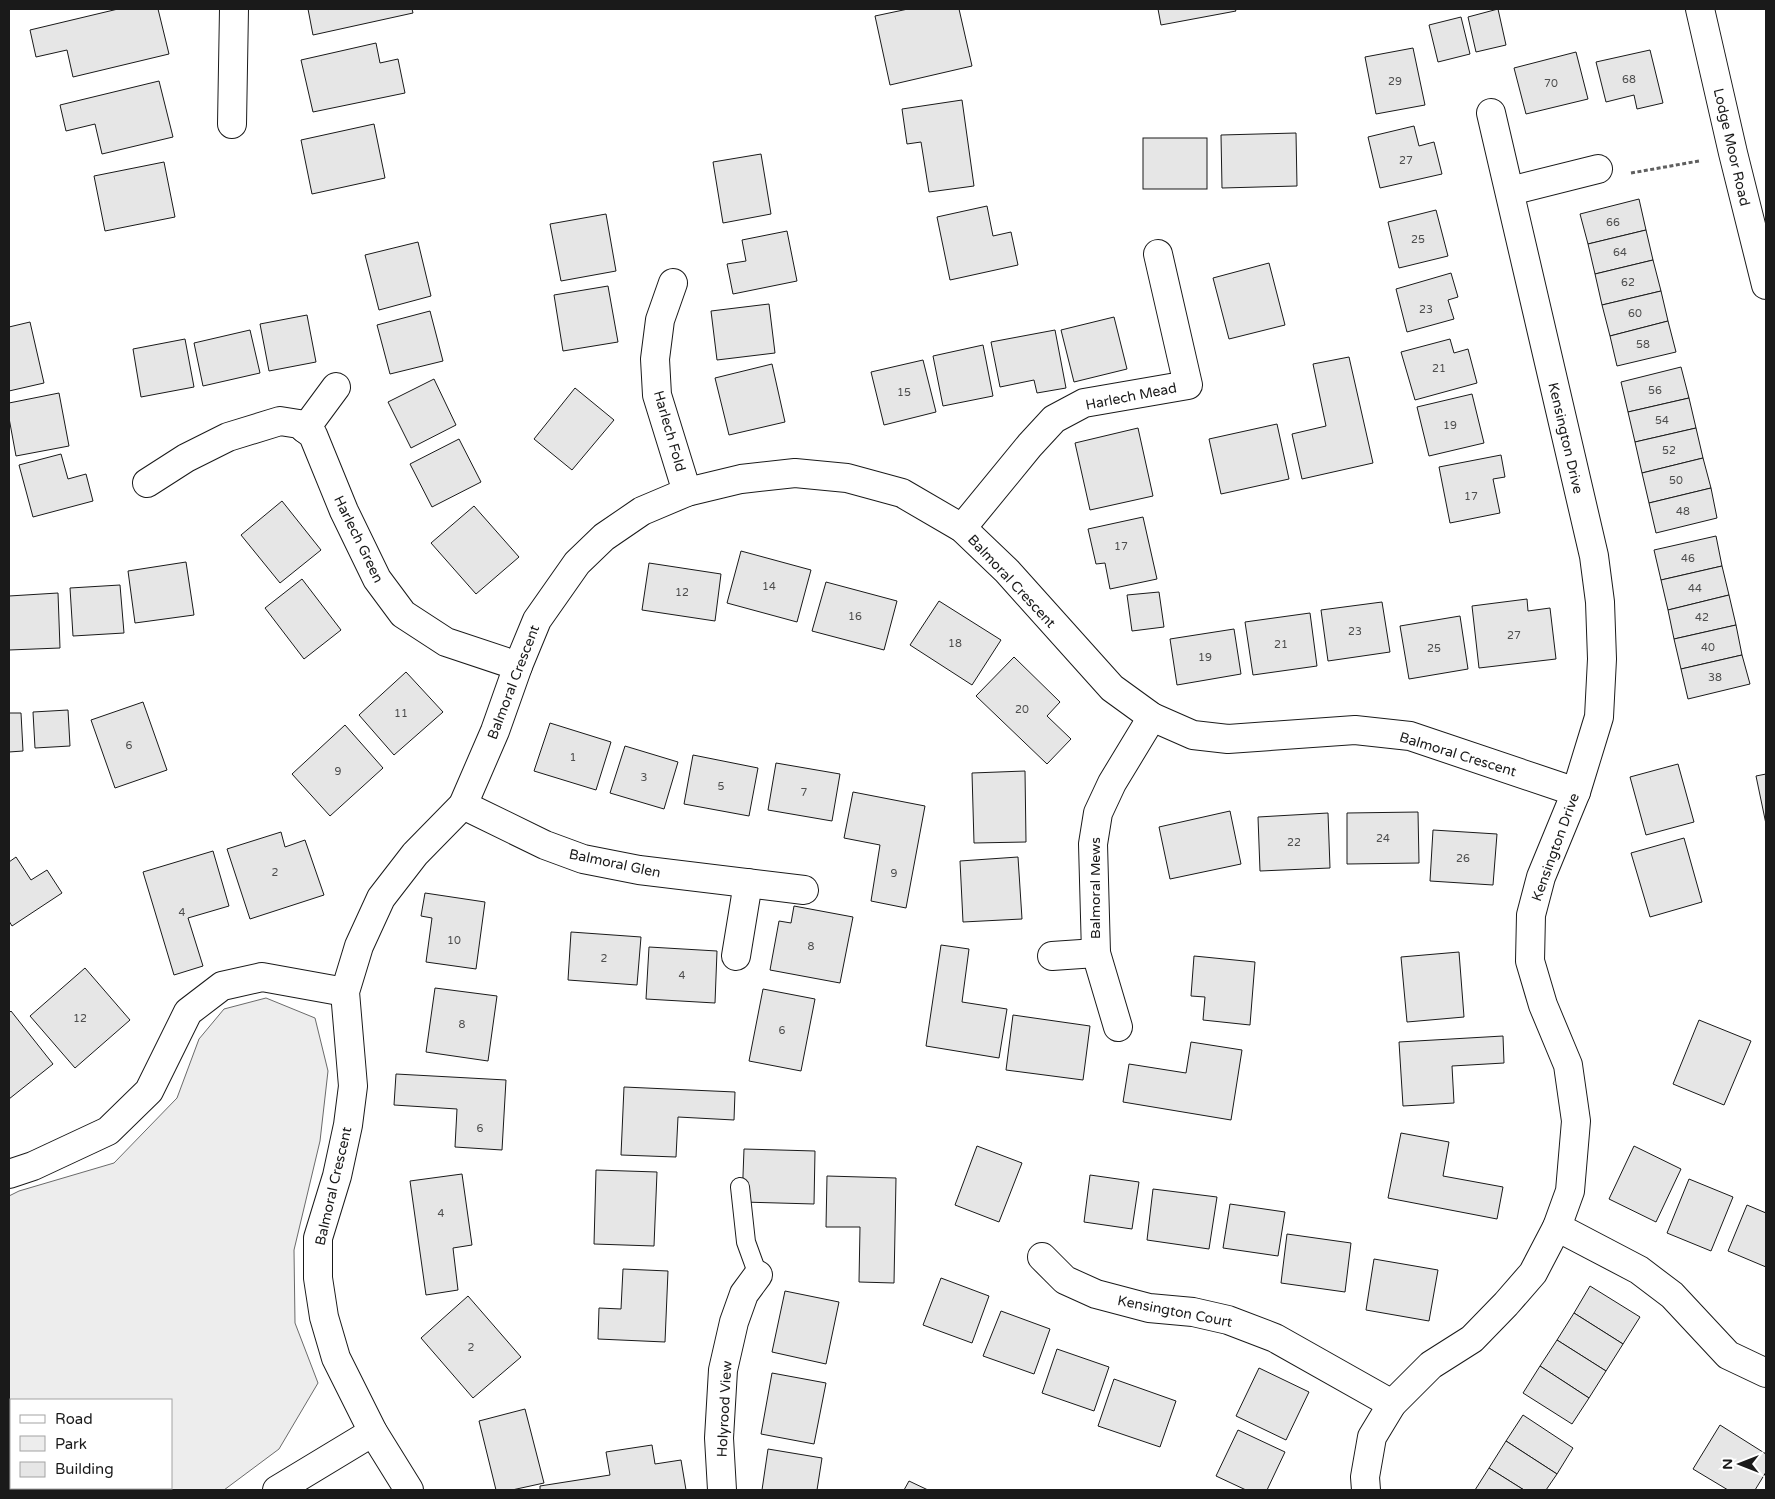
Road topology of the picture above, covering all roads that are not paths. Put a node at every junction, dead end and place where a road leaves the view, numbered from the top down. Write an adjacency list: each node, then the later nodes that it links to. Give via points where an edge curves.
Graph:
1 (234, 9): 4 (street)
2 (1700, 9): 9 (street, Lodge Moor Road)
3 (1491, 113): 6 (street, Kensington Drive)
4 (232, 124)
5 (1598, 168): 6 (street)
6 (1510, 191): 17 (street, Kensington Drive, via 1594,556 1600,602 1599,717)
7 (1158, 254): 14 (street, Harlech Mead, via 1188,385 1084,403 1054,419)
8 (673, 283): 13 (street, Harlech Fold, via 660,320 655,359 657,395)
9 (1766, 285)
10 (336, 386): 11 (street)
11 (305, 429): 12 (street, via 299,424 280,421 228,437); 15 (street, Harlech Green, via 313,435 344,511 377,579 403,614 446,642)
12 (147, 483)
13 (687, 492): 14 (street, Balmoral Crescent, via 741,479 795,473 847,478 902,493); 15 (street, Balmoral Crescent, via 642,511 604,537 577,563 537,620)
14 (962, 528): 16 (street, Balmoral Crescent, via 1007,571 1112,688)
15 (518, 666): 18 (street, Balmoral Crescent, via 495,731)
16 (1152, 718): 17 (street, Balmoral Crescent, via 1194,735 1228,739 1355,730 1410,736); 21 (street, Balmoral Mews, via 1098,813 1093,844)
17 (1576, 792): 28 (street, Kensington Drive, via 1541,877 1531,915 1530,961 1568,1065 1576,1121 1570,1191)
18 (463, 805): 19 (street, Balmoral Glen, via 545,845 583,859 639,870); 24 (street, Balmoral Crescent, via 415,854 380,898 359,946)
19 (748, 883): 20 (street, Balmoral Glen); 22 (street)
20 (804, 890)
21 (1096, 953): 23 (street, Balmoral Mews); 25 (street, Balmoral Mews)
22 (736, 956)
23 (1052, 956)
24 (345, 992): 26 (street, via 262,977 222,986 188,1012 149,1091 108,1131); 33 (street, Balmoral Crescent, via 353,1086 337,1176 318,1238 318,1278 324,1317 336,1358)
25 (1118, 1027)
26 (9, 1174)
27 (740, 1187): 30 (lane, via 746,1242)
28 (1557, 1227): 31 (street, via 1639,1270 1672,1295 1728,1354); 32 (street, Kensington Drive, via 1533,1273 1506,1304 1472,1339 1431,1365)
29 (1042, 1257): 32 (street, Kensington Court, via 1065,1280 1096,1294 1149,1308 1193,1312 1228,1320 1275,1338)
30 (758, 1275): 36 (street, Holyrood View, via 744,1294 723,1370 719,1438)
31 (1766, 1373)
32 (1392, 1404): 37 (street, Kensington Drive, via 1372,1437)
33 (373, 1432): 34 (street); 35 (street, Balmoral Crescent)
34 (277, 1490)
35 (409, 1490)
36 (722, 1490)
37 (1366, 1490)

